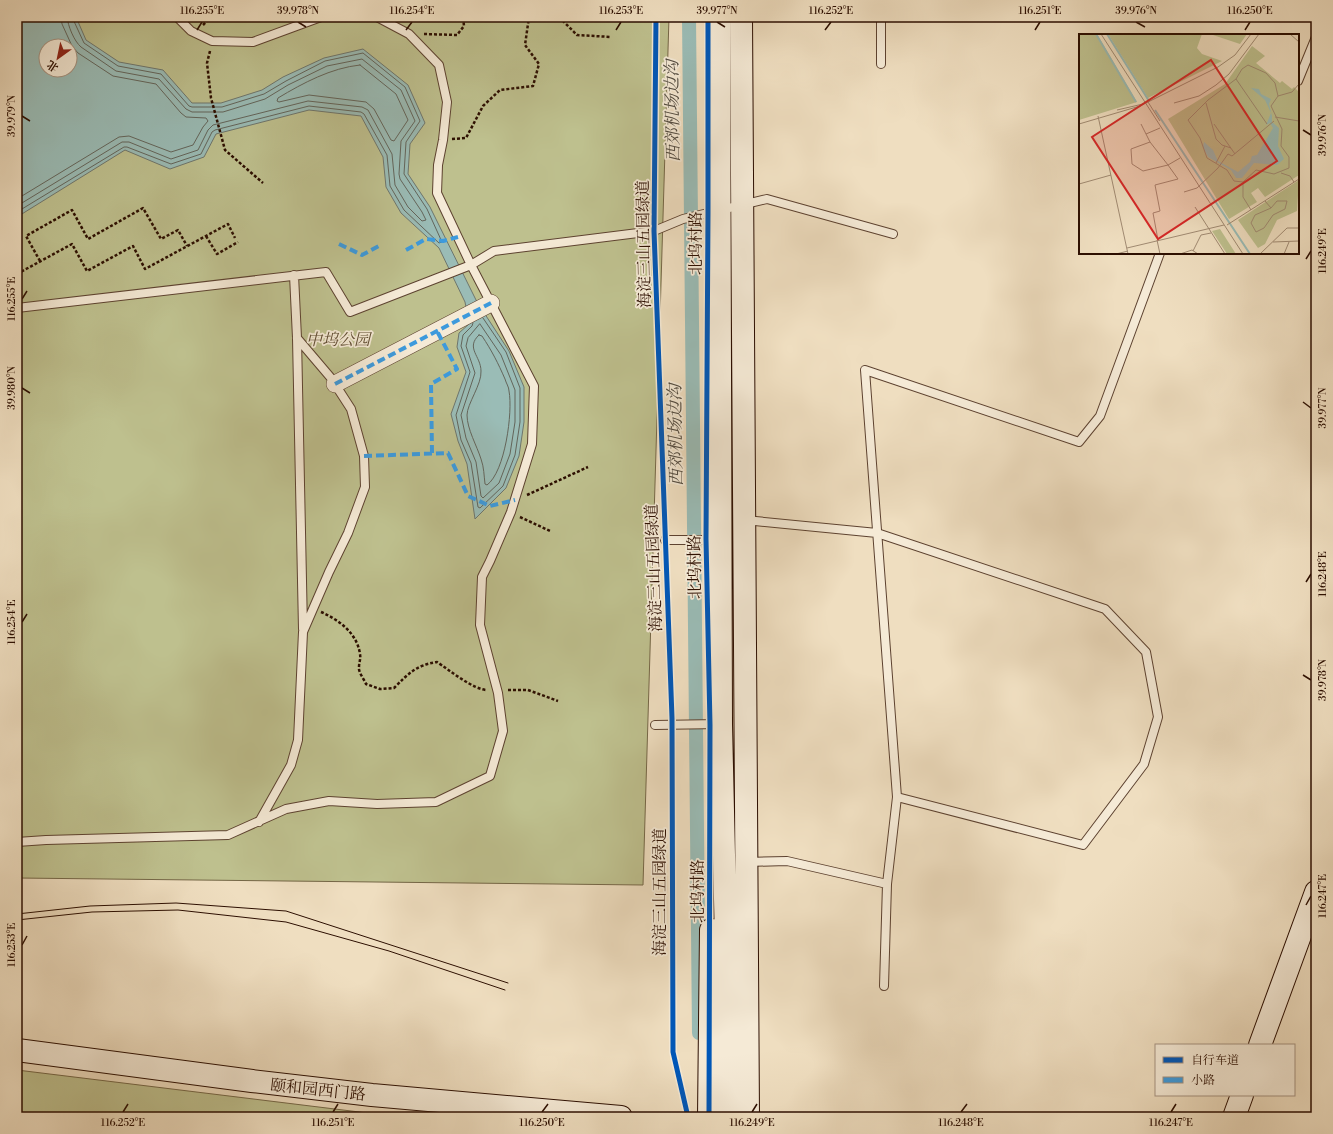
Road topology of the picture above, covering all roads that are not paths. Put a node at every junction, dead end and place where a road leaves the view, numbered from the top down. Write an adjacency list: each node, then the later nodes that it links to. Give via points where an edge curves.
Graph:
1 (177, 17): 2 (lane, via 191,31 212,41 252,42)
2 (321, 17)
3 (377, 17): 14 (lane, via 409,34 439,65 447,102 438,165 437,193)
4 (718, 17): 11 (main road, 北坞村路)
5 (742, 17): 10 (main road)
6 (881, 17): 8 (lane)
7 (1316, 37): 9 (lane)
8 (881, 64)
9 (1299, 79)
10 (743, 205): 11 (lane); 12 (lane, via 767,199); 20 (main road)
11 (719, 211): 14 (lane, via 683,219 654,231 494,251); 23 (main road, 北坞村路)
12 (893, 234)
13 (1160, 254): 21 (lane, via 1100,416 1079,442 866,370)
14 (471, 265): 15 (lane, via 350,312 326,272); 16 (lane)
15 (294, 275): 17 (lane); 18 (lane)
16 (491, 303): 19 (street); 28 (lane, via 534,386 532,444 515,500 482,577 480,624 497,690 503,731 490,776 436,802 377,804 330,801 286,809)
17 (17, 308)
18 (297, 338): 19 (lane); 24 (lane)
19 (335, 384): 24 (lane, via 351,409 364,456 365,487 348,533)
20 (745, 520): 21 (lane); 30 (main road)
21 (877, 533): 27 (lane); 27 (lane, via 1105,609 1146,652 1158,718 1144,764 1083,845)
22 (665, 540): 23 (lane)
23 (711, 540): 26 (main road, 北坞村路)
24 (303, 632): 28 (lane, via 298,740 292,764)
25 (655, 725): 26 (lane)
26 (713, 725): 32 (main road, 北坞村路)
27 (897, 797): 31 (lane)
28 (259, 822): 29 (lane, via 228,835)
29 (17, 842)
30 (747, 862): 31 (lane, via 787,861); 41 (main road)
31 (887, 884): 34 (lane)
32 (724, 886): 39 (main road, 北坞村路, via 710,912); 40 (main road, 北坞村路)
33 (1316, 892): 35 (main road)
34 (884, 986)
35 (1260, 1044)
36 (17, 1050): 38 (main road, 颐和园西门路, via 342,1092)
37 (1242, 1096): 42 (main road)
38 (621, 1117)
39 (709, 1117)
40 (730, 1117)
41 (748, 1117)
42 (1234, 1117)

